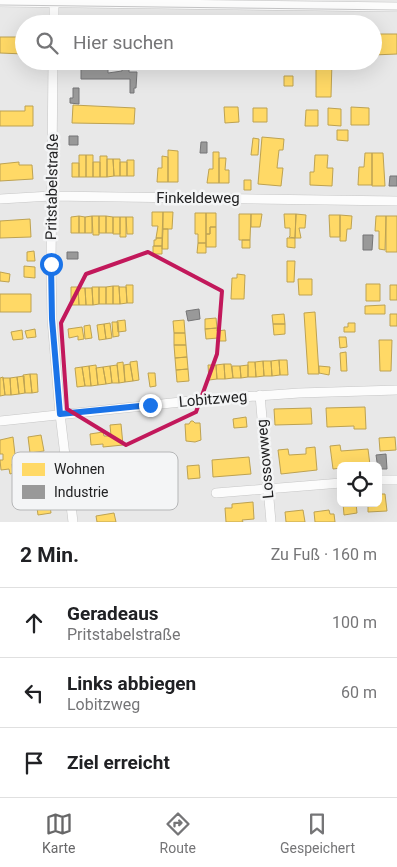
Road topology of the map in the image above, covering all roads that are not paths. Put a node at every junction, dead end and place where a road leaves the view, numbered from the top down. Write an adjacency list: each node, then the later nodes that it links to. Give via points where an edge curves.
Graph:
1 (0, 2): 2 (street)
2 (54, 3): 3 (street); 5 (street)
3 (214, 3): 4 (street)
4 (397, 7)
5 (54, 15)
6 (53, 70): 7 (street, Pritstabelstraße)
7 (52, 196): 8 (street, Finkeldeweg); 9 (street, Finkeldeweg); 12 (street, Pritstabelstraße, via 52,319)
8 (0, 199)
9 (397, 201)
10 (397, 390): 11 (street, Lobitzweg)
11 (260, 395): 12 (street, Lobitzweg); 18 (street, Lossowweg)
12 (60, 414): 13 (street, Lobitzweg); 14 (street, Pritstabelstraße)
13 (0, 421)
14 (65, 452)
15 (382, 480): 16 (street)
16 (397, 480)
17 (337, 483): 18 (street)
18 (268, 488): 19 (street); 20 (street, Lossowweg)
19 (216, 492)
20 (271, 522)

